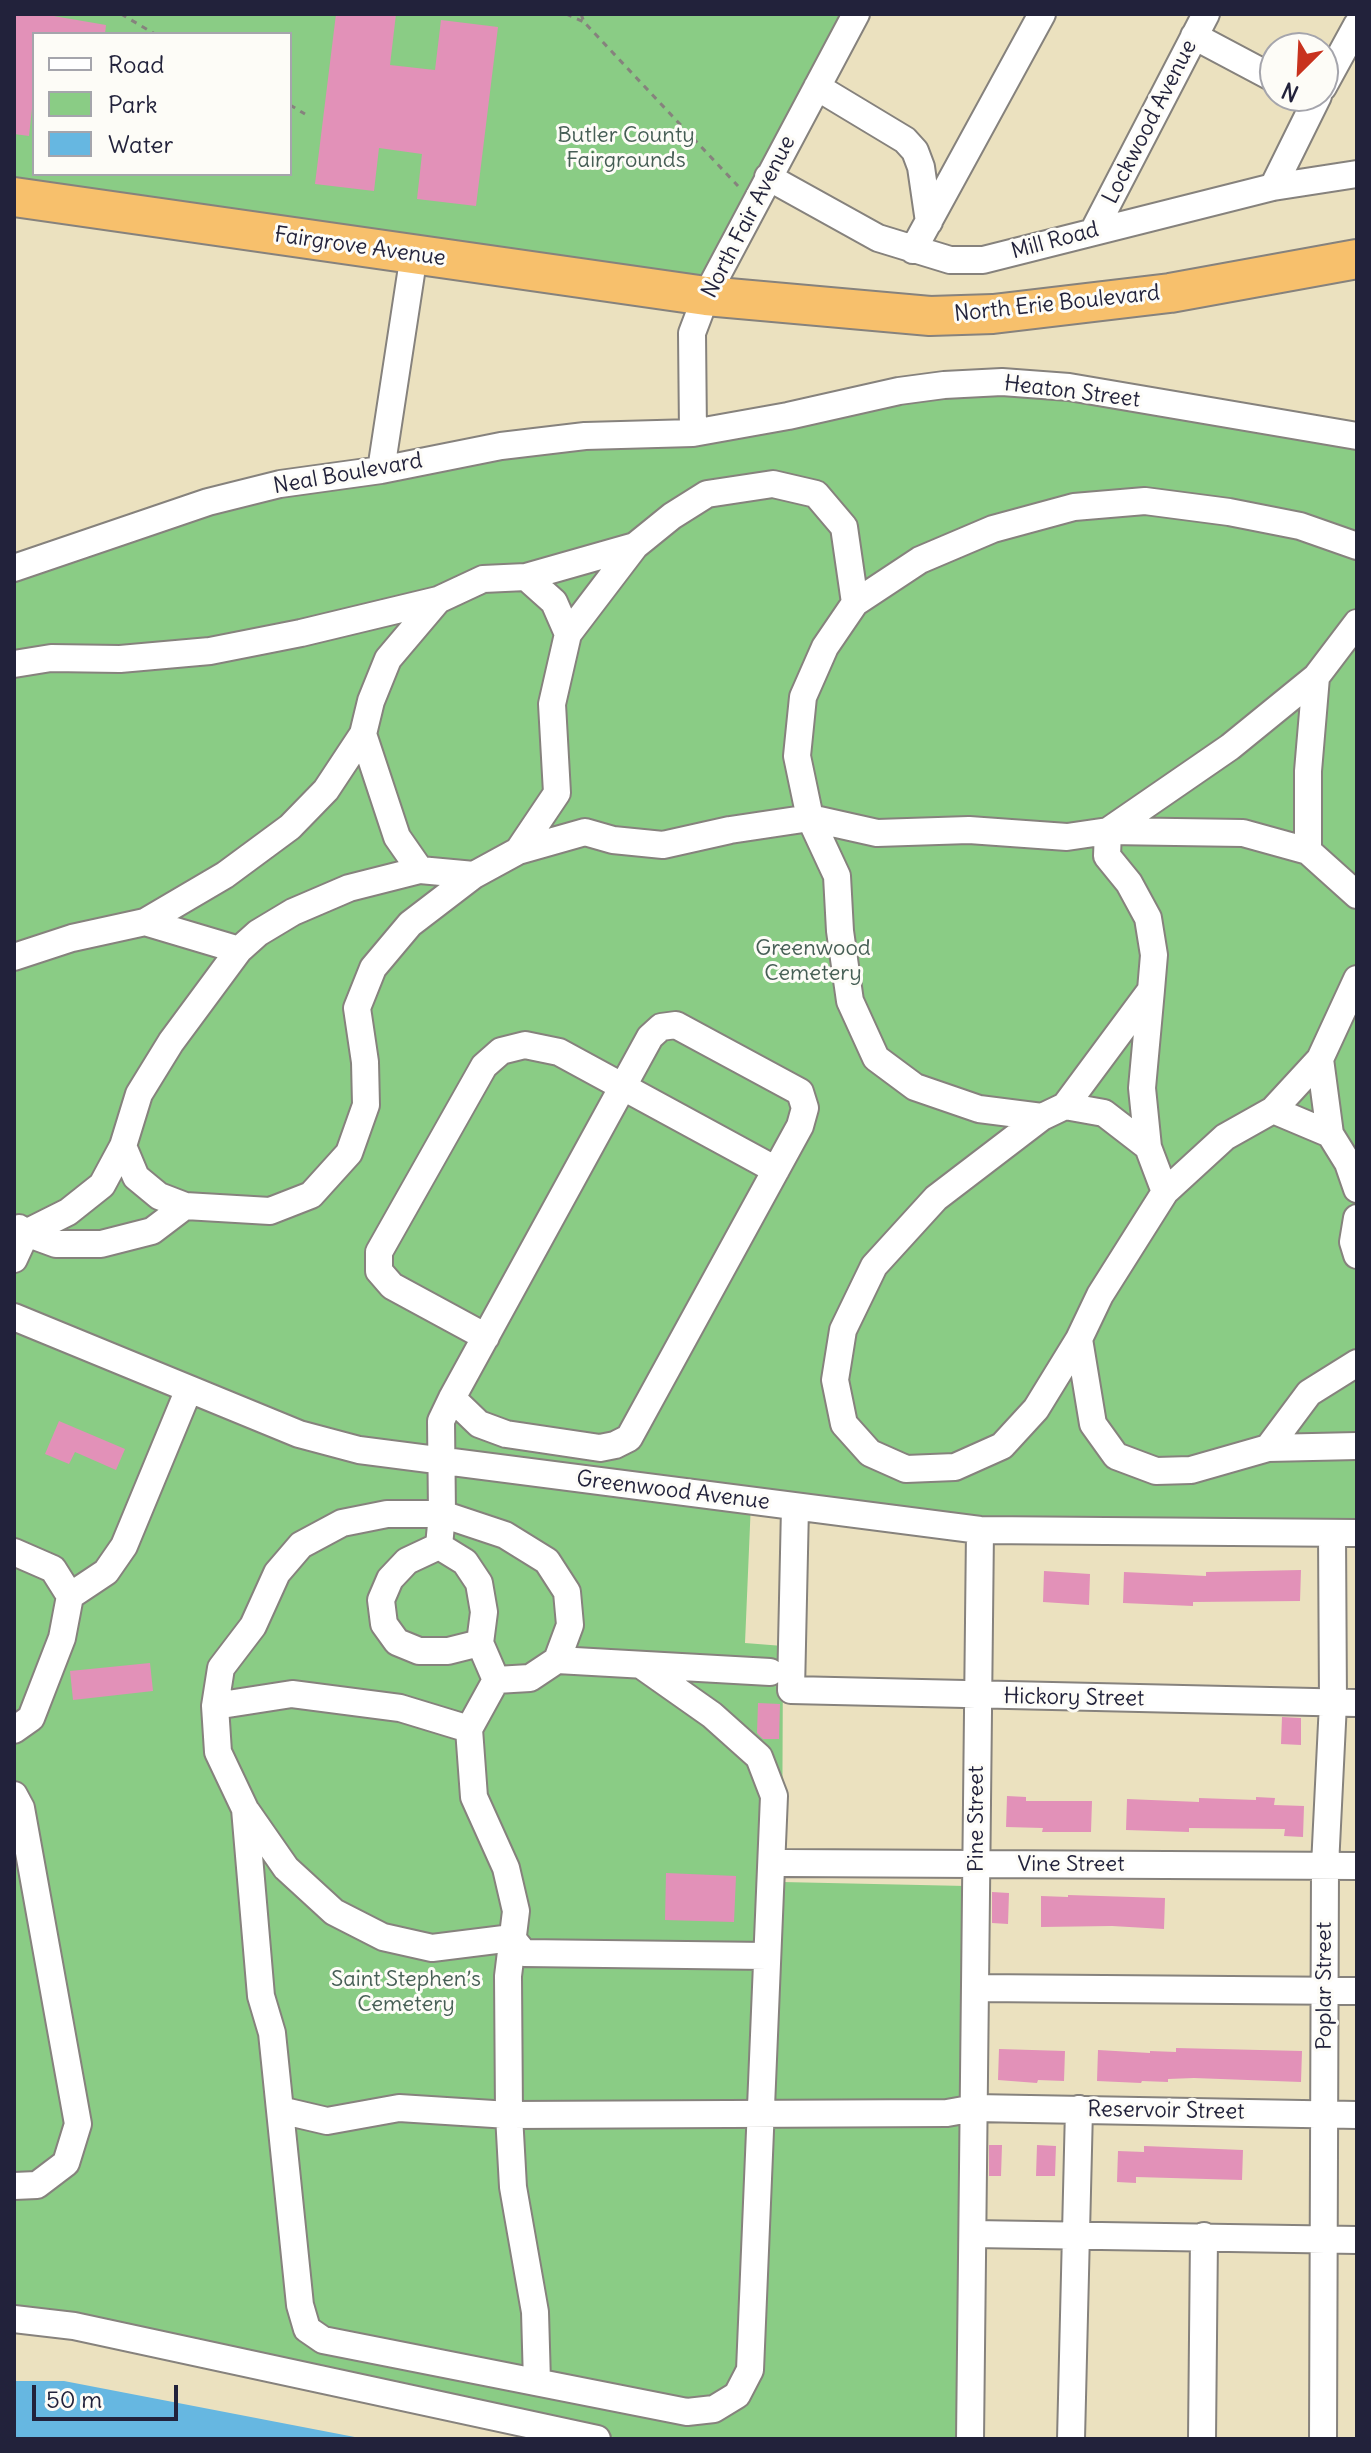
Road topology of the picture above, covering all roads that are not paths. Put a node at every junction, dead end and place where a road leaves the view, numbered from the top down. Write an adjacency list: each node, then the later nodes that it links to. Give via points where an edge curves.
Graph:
1 (856, 14): 7 (street, North Fair Avenue)
2 (1042, 14): 13 (street)
3 (1200, 25): 6 (street); 14 (street, Lockwood Avenue)
4 (1357, 25): 5 (street)
5 (1339, 56)
6 (1259, 67)
7 (817, 87): 10 (street, North Fair Avenue); 13 (street, via 915,151)
8 (1308, 112): 11 (street)
9 (1357, 174): 11 (street, Mill Road)
10 (768, 177): 15 (street, Mill Road, via 878,238); 18 (street, North Fair Avenue)
11 (1273, 187): 14 (street, Mill Road)
12 (14, 197): 16 (highway, Fairgrove Avenue)
13 (929, 222): 15 (street)
14 (1094, 230): 15 (street, Mill Road, via 983,260 950,260)
15 (913, 250)
16 (414, 254): 18 (highway, Fairgrove Avenue); 21 (street)
17 (1350, 263): 18 (highway, North Erie Boulevard, via 1170,293 993,314 930,316)
18 (706, 296): 19 (street, North Fair Avenue, via 692,333)
19 (693, 433): 20 (street, Heaton Street, via 899,391 1002,382 1069,387); 21 (street, Neal Boulevard, via 571,437)
20 (1357, 436)
21 (381, 470): 24 (street, Neal Boulevard, via 280,484 208,502)
22 (635, 546): 25 (street); 27 (street, via 707,494 773,484 816,494 844,527); 29 (street)
23 (1357, 546): 27 (street, via 1300,526 1229,512 1145,501 1074,507 993,529 920,560)
24 (14, 568)
25 (526, 577): 26 (street, via 483,579); 29 (street, via 554,602)
26 (438, 600): 30 (street, via 210,651); 32 (street, via 388,659)
27 (855, 603): 33 (street, via 825,647 803,697 797,756)
28 (1357, 623): 31 (street)
29 (568, 634): 35 (street, via 552,704 557,793)
30 (14, 664)
31 (1316, 677): 34 (street, via 1230,747); 36 (street)
32 (363, 734): 37 (street, via 397,837); 40 (street, via 326,790 290,827 225,875)
33 (810, 818): 34 (street, via 877,833 969,830 1067,837); 35 (street, via 663,845 585,832); 48 (street, via 837,876 850,1001 876,1058 915,1087 979,1109)
34 (1108, 831): 36 (street, via 1243,833); 44 (street, via 1107,856 1148,918 1154,955)
35 (518, 851): 38 (street)
36 (1308, 851): 39 (street)
37 (420, 870): 38 (street); 41 (street, via 349,888 293,912)
38 (474, 875): 55 (street, via 410,924 373,968 357,1008 366,1105 349,1153 311,1195 270,1211)
39 (1357, 895)
40 (145, 922): 41 (street); 42 (street)
41 (239, 950): 50 (street, via 139,1094)
42 (14, 957)
43 (1357, 979): 45 (street)
44 (1151, 990): 48 (street); 51 (street, via 1142,1088)
45 (1320, 1059): 47 (street); 49 (street)
46 (623, 1087): 52 (street); 52 (street, via 650,1037 661,1027 676,1025 800,1092 805,1108 800,1126); 61 (street); 61 (street, via 559,1052 525,1045 501,1051 484,1066 379,1252 379,1271 392,1286)
47 (1273, 1110): 49 (street); 54 (street, via 1225,1137)
48 (1053, 1112): 51 (street, via 1104,1113); 62 (street, via 936,1198 874,1266 843,1330 835,1380 844,1424 870,1453 906,1469 955,1467 1002,1446 1036,1409)
49 (1330, 1134): 53 (street)
50 (123, 1146): 55 (street, via 136,1177 159,1196); 57 (street, via 102,1185 68,1212)
51 (1148, 1147): 54 (street)
52 (776, 1170): 65 (street, via 629,1438 600,1448 506,1434 479,1424)
53 (1357, 1189)
54 (1165, 1192): 62 (street, via 1100,1295)
55 (185, 1206): 57 (street, via 152,1231 101,1244 56,1244)
56 (1357, 1218): 58 (street)
57 (20, 1228): 59 (street)
58 (1357, 1255)
59 (14, 1259)
60 (14, 1317): 64 (street, Greenwood Avenue)
61 (486, 1337): 65 (street)
62 (1079, 1339): 67 (street, via 1093,1424 1116,1456 1156,1471 1191,1470)
63 (1357, 1363): 67 (street, via 1309,1393)
64 (189, 1389): 68 (street, Greenwood Avenue, via 299,1434 359,1450); 75 (street, via 124,1546 106,1572)
65 (452, 1398): 68 (street, via 441,1421)
66 (1357, 1446): 67 (street)
67 (1268, 1448)
68 (441, 1461): 69 (street, Greenwood Avenue); 70 (street)
69 (795, 1507): 71 (street, Greenwood Avenue); 81 (street, Hickory Street, via 791,1690)
70 (442, 1514): 73 (street); 77 (street, via 505,1535 547,1561 567,1592 570,1625); 83 (street, via 387,1514 342,1523 301,1545 277,1573 253,1626 221,1668)
71 (980, 1530): 72 (street, Greenwood Avenue); 81 (street, Pine Street)
72 (1345, 1533): 82 (street, Poplar Street)
73 (439, 1546): 76 (street, via 465,1562 479,1583 484,1612); 76 (street, via 407,1561 390,1579 381,1600 384,1624 397,1642 419,1651)
74 (14, 1552): 75 (street, via 53,1569)
75 (70, 1596): 85 (street, via 62,1638 31,1718)
76 (480, 1643): 80 (street)
77 (557, 1660): 78 (street); 80 (street, via 530,1678)
78 (641, 1665): 79 (street); 93 (street, via 712,1715 759,1757 774,1796)
79 (770, 1672)
80 (496, 1680): 84 (street)
81 (978, 1696): 82 (street, Hickory Street); 89 (street, Pine Street)
82 (1345, 1703): 90 (street, Poplar Street)
83 (215, 1706): 84 (street, via 292,1694 400,1708); 87 (street, via 218,1752)
84 (469, 1729): 92 (street, via 474,1797 506,1868 516,1911)
85 (14, 1730)
86 (14, 1795): 104 (street, via 21,1808 78,2124 66,2163 37,2185)
87 (245, 1809): 92 (street, via 286,1868 334,1912 383,1937 432,1948); 99 (street, via 261,1996 272,2033)
88 (785, 1863): 89 (street, Vine Street)
89 (977, 1865): 90 (street, Vine Street); 94 (street, Pine Street)
90 (1325, 1866): 91 (street, Vine Street); 95 (street, Poplar Street)
91 (1357, 1866)
92 (512, 1938): 93 (street, via 524,1953); 101 (street)
93 (767, 1956): 100 (street)
94 (976, 1988): 95 (street); 97 (street, Pine Street)
95 (1325, 1991): 96 (street); 102 (street, Poplar Street)
96 (1357, 1991)
97 (975, 2108): 98 (street, Reservoir Street); 100 (street, Reservoir Street, via 947,2113); 105 (street, Pine Street)
98 (1079, 2109): 102 (street, Reservoir Street); 106 (street)
99 (280, 2110): 101 (street, Reservoir Street, via 327,2121 399,2108); 111 (street, via 300,2305 307,2329 323,2340)
100 (761, 2114): 101 (street, Reservoir Street); 111 (street, via 750,2370 737,2395 714,2409 687,2412)
101 (509, 2115): 111 (street, via 513,2187 535,2312)
102 (1326, 2115): 103 (street, Reservoir Street); 108 (street, Poplar Street)
103 (1357, 2115)
104 (14, 2186)
105 (973, 2234): 106 (street); 113 (street, Pine Street)
106 (1076, 2234): 107 (street); 114 (street)
107 (1204, 2236): 108 (street); 115 (street)
108 (1325, 2239): 109 (street); 116 (street, Poplar Street)
109 (1357, 2240)
110 (14, 2319): 112 (street, via 74,2326)
111 (537, 2382)
112 (597, 2439)
113 (970, 2439)
114 (1071, 2439)
115 (1202, 2439)
116 (1323, 2439)

